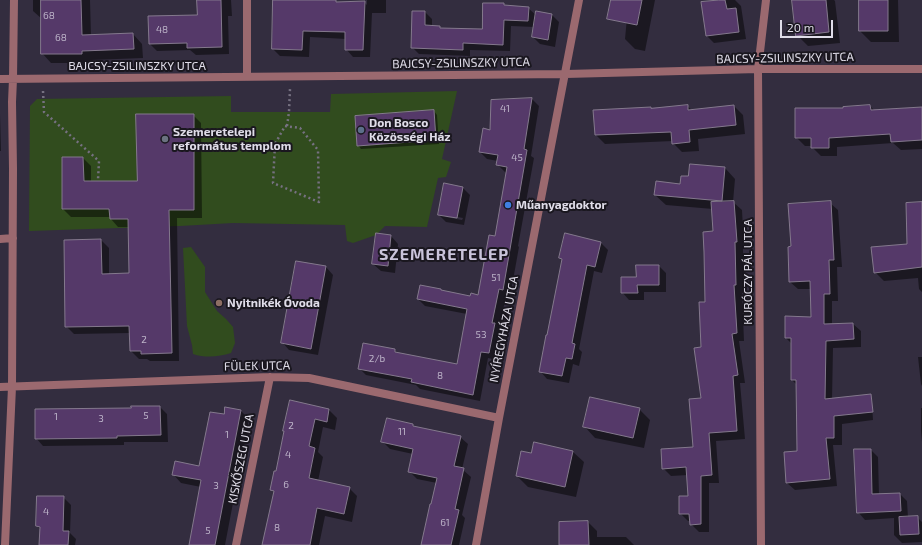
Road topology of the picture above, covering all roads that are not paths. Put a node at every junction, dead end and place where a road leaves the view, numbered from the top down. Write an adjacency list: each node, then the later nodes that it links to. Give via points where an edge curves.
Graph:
1 (14, 0): 9 (street)
2 (247, 0): 8 (street)
3 (579, 0): 7 (street, NYÍREGYHÁZA UTCA)
4 (766, 0): 5 (street, KURÓCZY PÁL UTCA)
5 (758, 69): 6 (street, BAJCSY-ZSILINSZKY UTCA); 7 (street, BAJCSY-ZSILINSZKY UTCA); 20 (street, KURÓCZY PÁL UTCA)
6 (922, 69)
7 (566, 74): 8 (street, BAJCSY-ZSILINSZKY UTCA); 16 (street, NYÍREGYHÁZA UTCA)
8 (247, 77): 9 (street, BAJCSY-ZSILINSZKY UTCA)
9 (13, 78): 10 (street, BAJCSY-ZSILINSZKY UTCA); 11 (street)
10 (0, 79)
11 (13, 238): 12 (street); 15 (street)
12 (0, 239)
13 (270, 377): 15 (street, FÜLEK UTCA); 16 (street, FÜLEK UTCA, via 309,378); 18 (street, KISKŐSZEG UTCA)
14 (0, 387): 15 (street, FÜLEK UTCA)
15 (12, 387): 17 (street)
16 (499, 418): 19 (street, NYÍREGYHÁZA UTCA)
17 (5, 545)
18 (236, 545)
19 (476, 545)
20 (761, 545)

